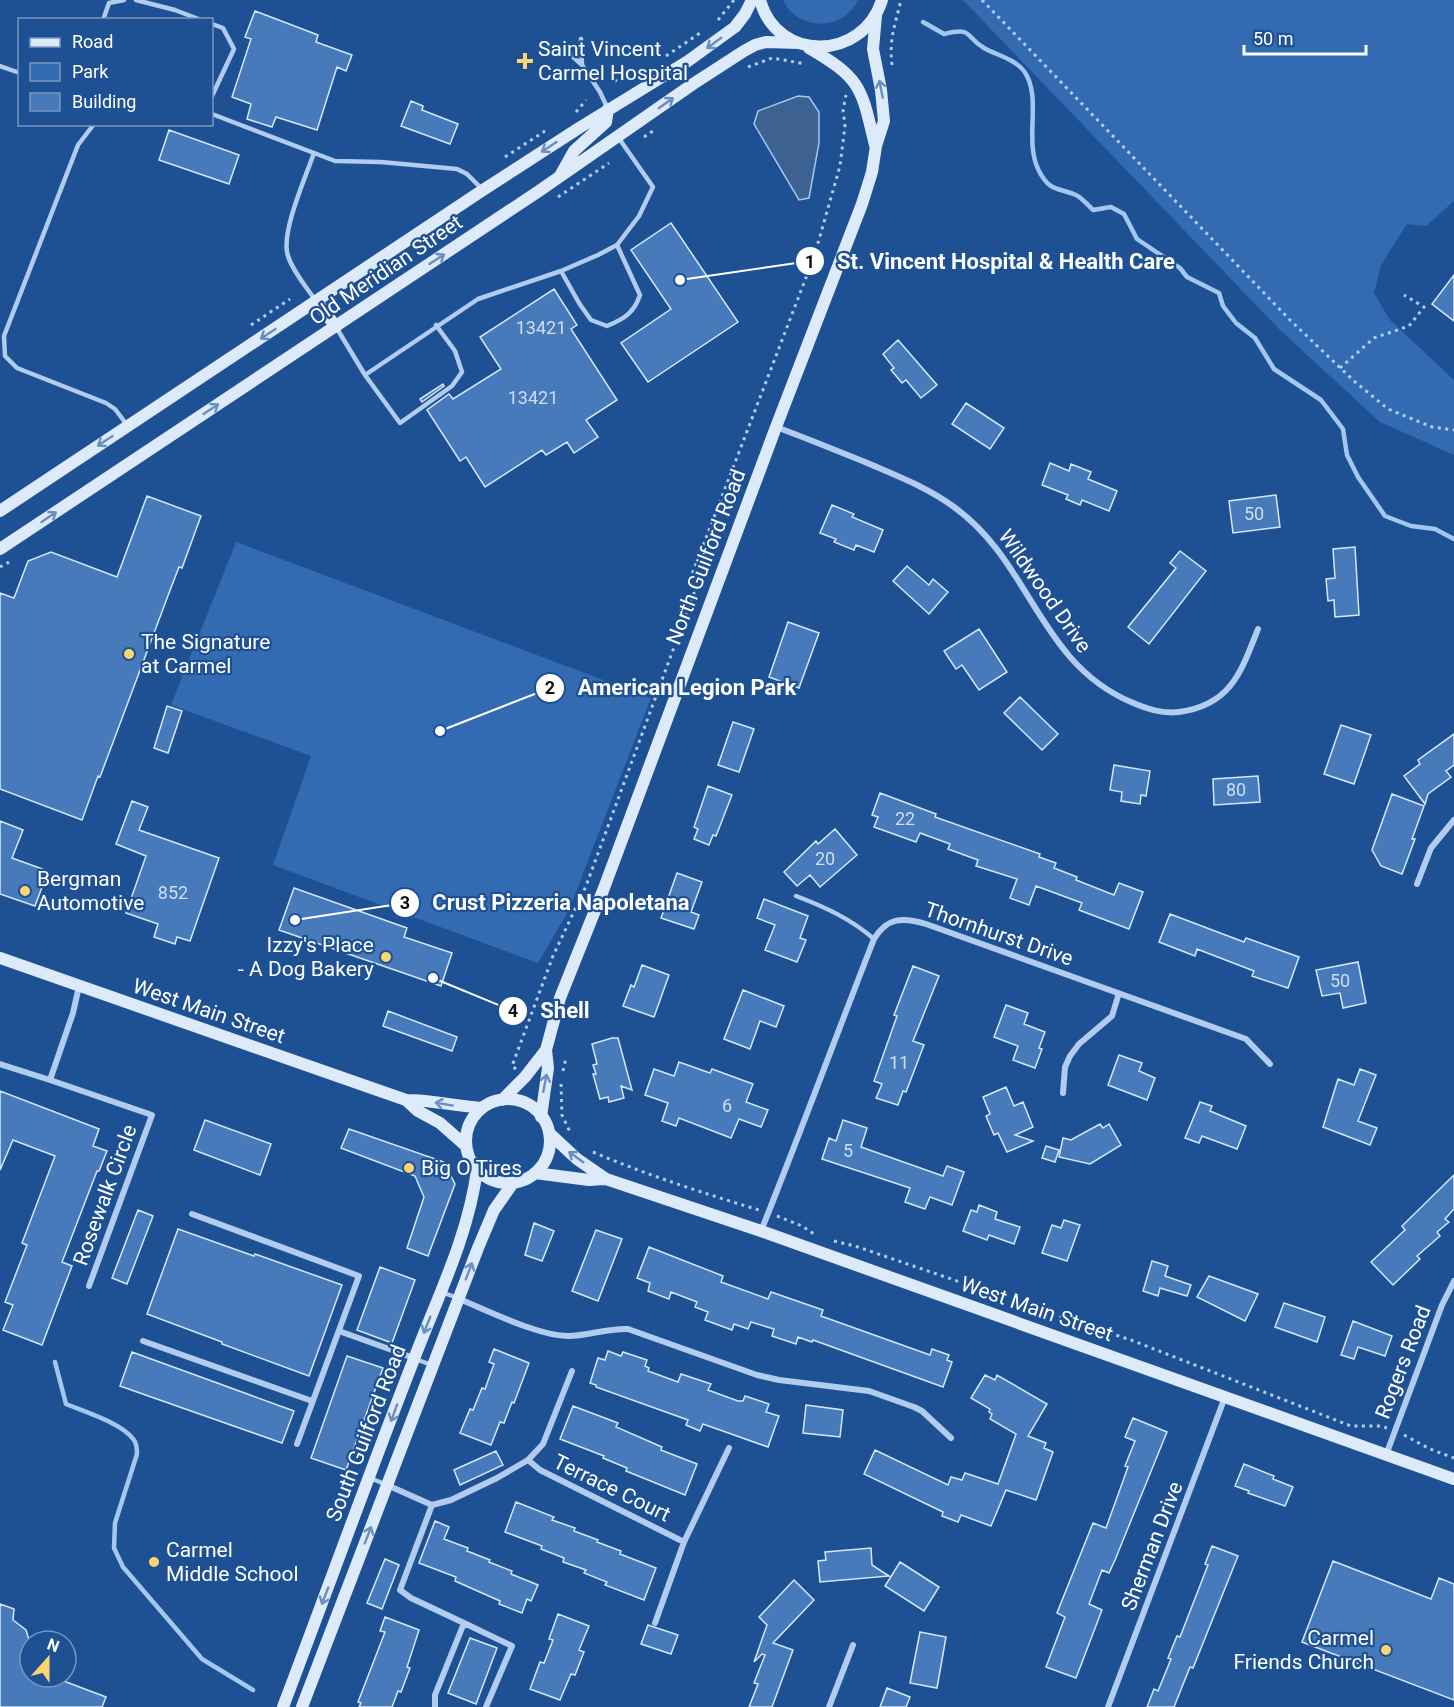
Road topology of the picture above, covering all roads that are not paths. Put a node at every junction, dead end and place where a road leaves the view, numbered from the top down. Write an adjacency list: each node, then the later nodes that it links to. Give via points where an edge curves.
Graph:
1 (124, 0): 7 (lane, via 109,3)
2 (136, 0): 8 (lane)
3 (752, 0): 17 (main road, Old Meridian Street, one-way to 17, via 740,21 727,33)
4 (760, 0): 11 (main road, North Guilford Road, via 780,32)
5 (882, 0): 6 (main road)
6 (876, 15): 11 (main road, Old Meridian Street, via 864,30 840,44); 21 (main road, North Guilford Road, one-way to 6, via 884,120 873,49)
7 (104, 18)
8 (196, 18)
9 (213, 24): 16 (lane, via 223,28 234,49)
10 (581, 39): 13 (lane)
11 (801, 44): 20 (main road, Old Meridian Street, one-way to 11, via 755,45); 21 (main road, North Guilford Road, via 852,78 863,98)
12 (568, 52): 13 (lane)
13 (582, 65): 17 (lane)
14 (0, 66): 15 (lane)
15 (18, 73)
16 (213, 94)
17 (608, 109): 23 (main road, via 606,122 574,151); 24 (main road, Old Meridian Street, one-way to 24)
18 (213, 114): 22 (lane)
19 (92, 126): 31 (lane, via 78,145 4,336 5,356 17,368 116,409)
20 (618, 137): 23 (main road, Old Meridian Street); 25 (lane, via 653,187 639,216)
21 (876, 146): 32 (main road, North Guilford Road, via 862,204)
22 (314, 153): 24 (lane, via 334,161 457,170); 27 (lane, via 291,217 286,249 293,267)
23 (560, 177): 29 (main road, Old Meridian Street, one-way to 23)
24 (483, 190): 27 (main road, Old Meridian Street)
25 (617, 244): 26 (lane); 26 (lane, via 640,295 636,308 621,320 607,326 591,320)
26 (561, 271): 28 (lane, via 478,299)
27 (317, 302): 29 (main road); 31 (main road, Old Meridian Street, one-way to 31)
28 (436, 326): 30 (lane); 30 (lane, via 455,351 462,372 452,386 400,423)
29 (336, 327): 30 (lane); 34 (main road, Old Meridian Street, one-way to 29)
30 (365, 375)
31 (128, 427): 33 (main road, Old Meridian Street, one-way to 33)
32 (776, 427): 35 (street, Wildwood Drive, via 905,479 954,506 998,550 1073,661 1102,687 1147,709 1190,711 1221,696 1235,682); 43 (main road, North Guilford Road, via 560,998)
33 (0, 512)
34 (0, 549)
35 (1258, 629)
36 (1454, 820): 37 (street, via 1431,848)
37 (1418, 884)
38 (796, 896): 39 (lane, via 842,916)
39 (874, 939): 42 (street, Thornhurst Drive, via 889,923 914,921); 59 (street, Thornhurst Drive)
40 (0, 958): 41 (main road, West Main Street)
41 (79, 986): 46 (street); 49 (main road, West Main Street)
42 (1119, 993): 45 (street, Thornhurst Drive, via 1246,1039); 47 (street, via 1112,1016 1070,1056)
43 (546, 1050): 48 (main road, North Guilford Road); 51 (main road, North Guilford Road, one-way to 43, via 548,1068)
44 (0, 1064): 46 (street, Rosewalk Circle)
45 (1270, 1064)
46 (50, 1080): 61 (street, Rosewalk Circle, via 152,1115)
47 (1062, 1093)
48 (502, 1100): 50 (main road); 51 (main road, via 524,1103)
49 (406, 1101): 50 (main road, West Main Street, one-way to 49); 53 (main road, West Main Street)
50 (482, 1108): 53 (main road, via 469,1125)
51 (542, 1117): 52 (main road)
52 (549, 1133): 55 (main road, via 547,1155); 56 (main road, West Main Street, one-way to 52)
53 (466, 1146): 54 (main road)
54 (477, 1170): 57 (main road, via 500,1183); 62 (main road, South Guilford Road, via 459,1245)
55 (535, 1173): 56 (main road, West Main Street); 57 (main road)
56 (606, 1179): 59 (main road, West Main Street)
57 (513, 1183): 63 (main road, South Guilford Road, one-way to 57, via 494,1210)
58 (192, 1214): 64 (street, via 359,1276)
59 (760, 1231): 69 (main road, West Main Street)
60 (1454, 1281): 74 (street, Rogers Road)
61 (89, 1286)
62 (441, 1292): 63 (lane); 66 (main road, South Guilford Road, one-way to 66)
63 (458, 1299): 67 (main road, South Guilford Road); 71 (street, via 548,1333 567,1336 628,1329 757,1375 882,1395 922,1411)
64 (339, 1331): 66 (street); 70 (street)
65 (143, 1341): 70 (street)
66 (414, 1358): 67 (lane); 76 (main road, South Guilford Road, one-way to 76)
67 (432, 1365): 78 (main road, South Guilford Road)
68 (572, 1371): 75 (street, via 543,1444)
69 (1225, 1397): 74 (main road, West Main Street); 89 (street, Sherman Drive)
70 (312, 1401): 72 (street)
71 (951, 1438)
72 (297, 1444)
73 (729, 1448): 80 (street, Terrace Court)
74 (1386, 1455): 77 (main road, West Main Street)
75 (528, 1460): 79 (street, via 460,1496); 80 (street, Terrace Court, via 540,1470)
76 (370, 1478): 78 (lane); 84 (main road, South Guilford Road, one-way to 84)
77 (1454, 1479)
78 (387, 1485): 79 (street); 85 (main road, South Guilford Road, one-way to 78)
79 (432, 1505): 81 (street, via 400,1590)
80 (684, 1542): 82 (street, Terrace Court)
81 (464, 1623): 86 (street, via 435,1695); 87 (street, via 512,1646)
82 (655, 1623)
83 (853, 1645): 88 (street)
84 (283, 1707)
85 (302, 1707)
86 (435, 1707)
87 (486, 1707)
88 (829, 1707)
89 (1108, 1707)

